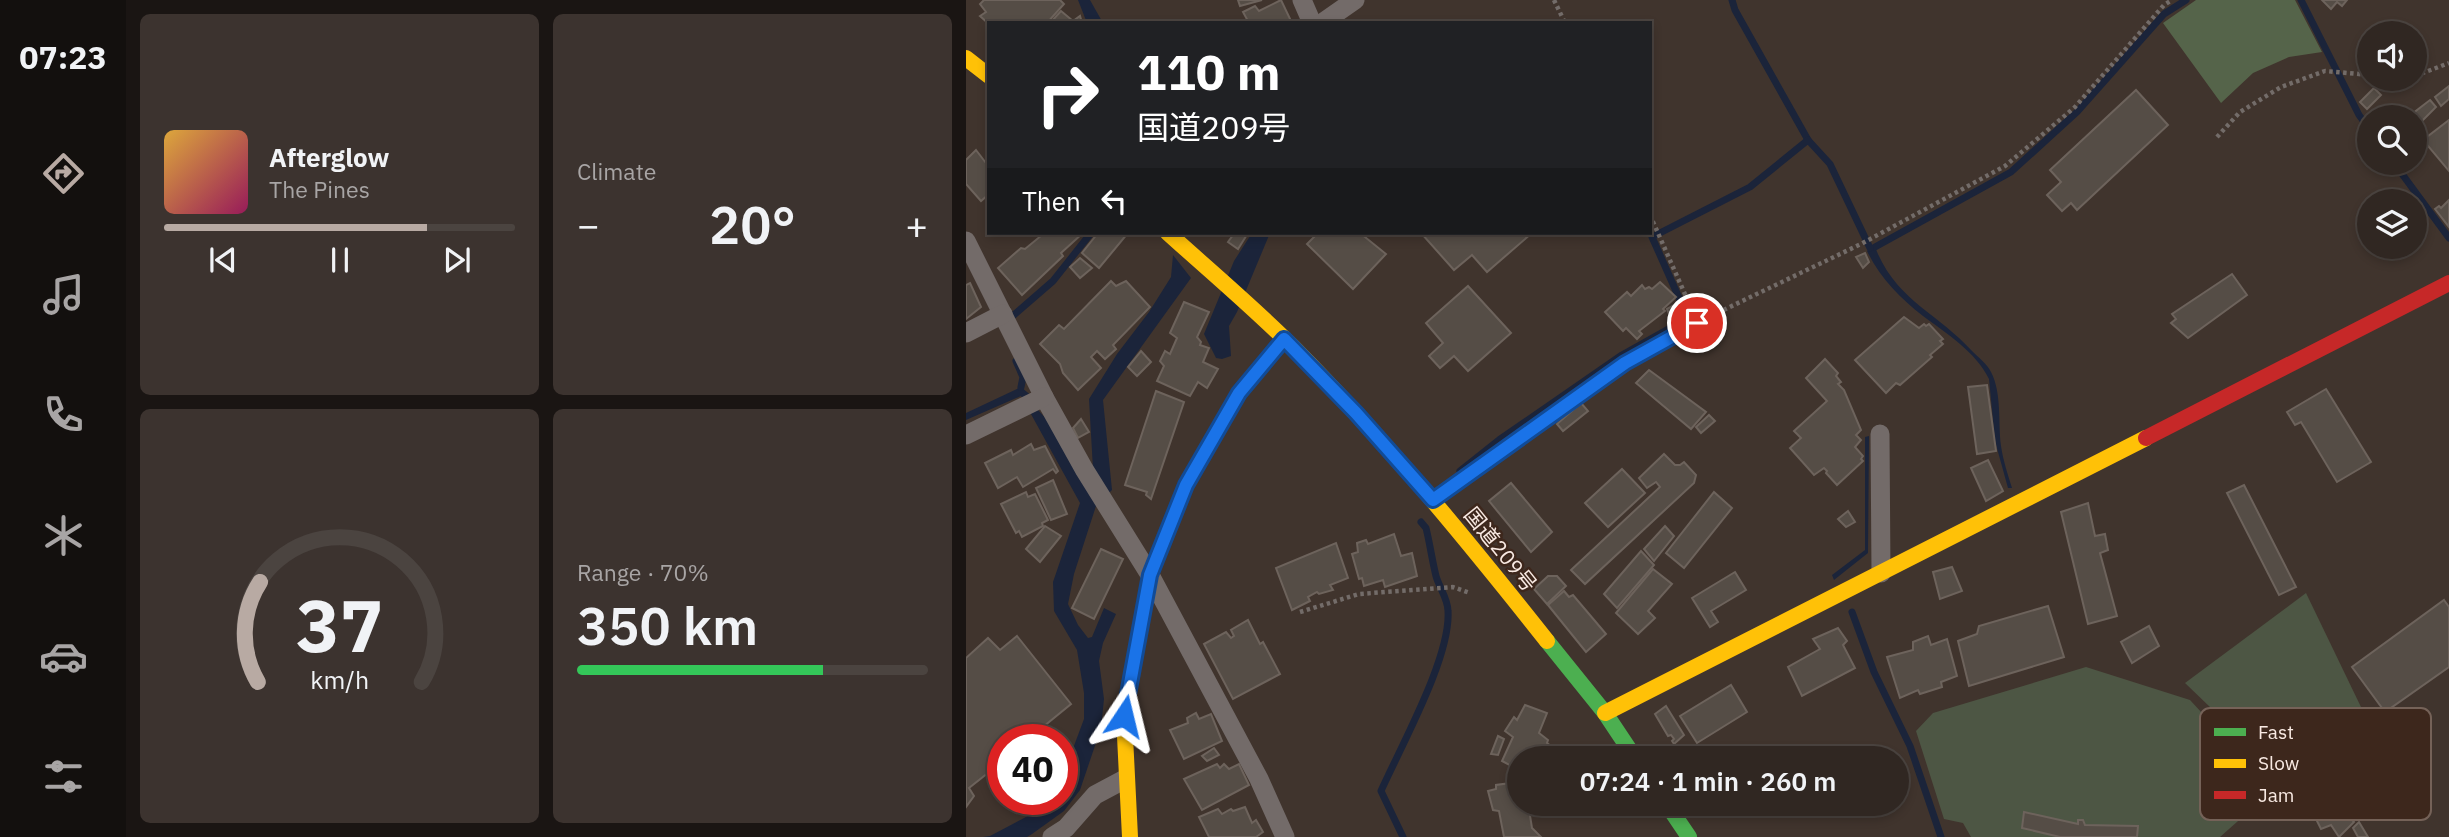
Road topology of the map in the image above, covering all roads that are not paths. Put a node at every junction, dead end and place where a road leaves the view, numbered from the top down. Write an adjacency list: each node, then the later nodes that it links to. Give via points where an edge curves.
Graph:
1 (1302, 0): 3 (street)
2 (1355, 0): 4 (street)
3 (1311, 21)
4 (1325, 21)
5 (966, 58): 6 (main road)
6 (987, 74)
7 (1170, 235): 13 (main road, 国道209号)
8 (966, 240): 10 (street)
9 (2449, 284): 18 (main road)
10 (1003, 314): 12 (street); 14 (street)
11 (1697, 323): 17 (lane, via 1625,363)
12 (966, 333)
13 (1284, 339): 17 (main road, 国道209号); 19 (main road, via 1239,393 1193,474)
14 (1044, 397): 16 (street); 19 (street)
15 (1881, 434): 18 (street)
16 (966, 435)
17 (1433, 500): 20 (main road, 国道209号)
18 (1881, 573): 20 (main road)
19 (1150, 575): 22 (main road, via 1124,716); 26 (street)
20 (1605, 713): 21 (main road, 国道209号)
21 (1627, 746)
22 (1125, 779): 24 (street, via 1095,795); 25 (main road)
23 (1675, 816): 27 (main road)
24 (1052, 837)
25 (1130, 837)
26 (1285, 837)
27 (1689, 837)

